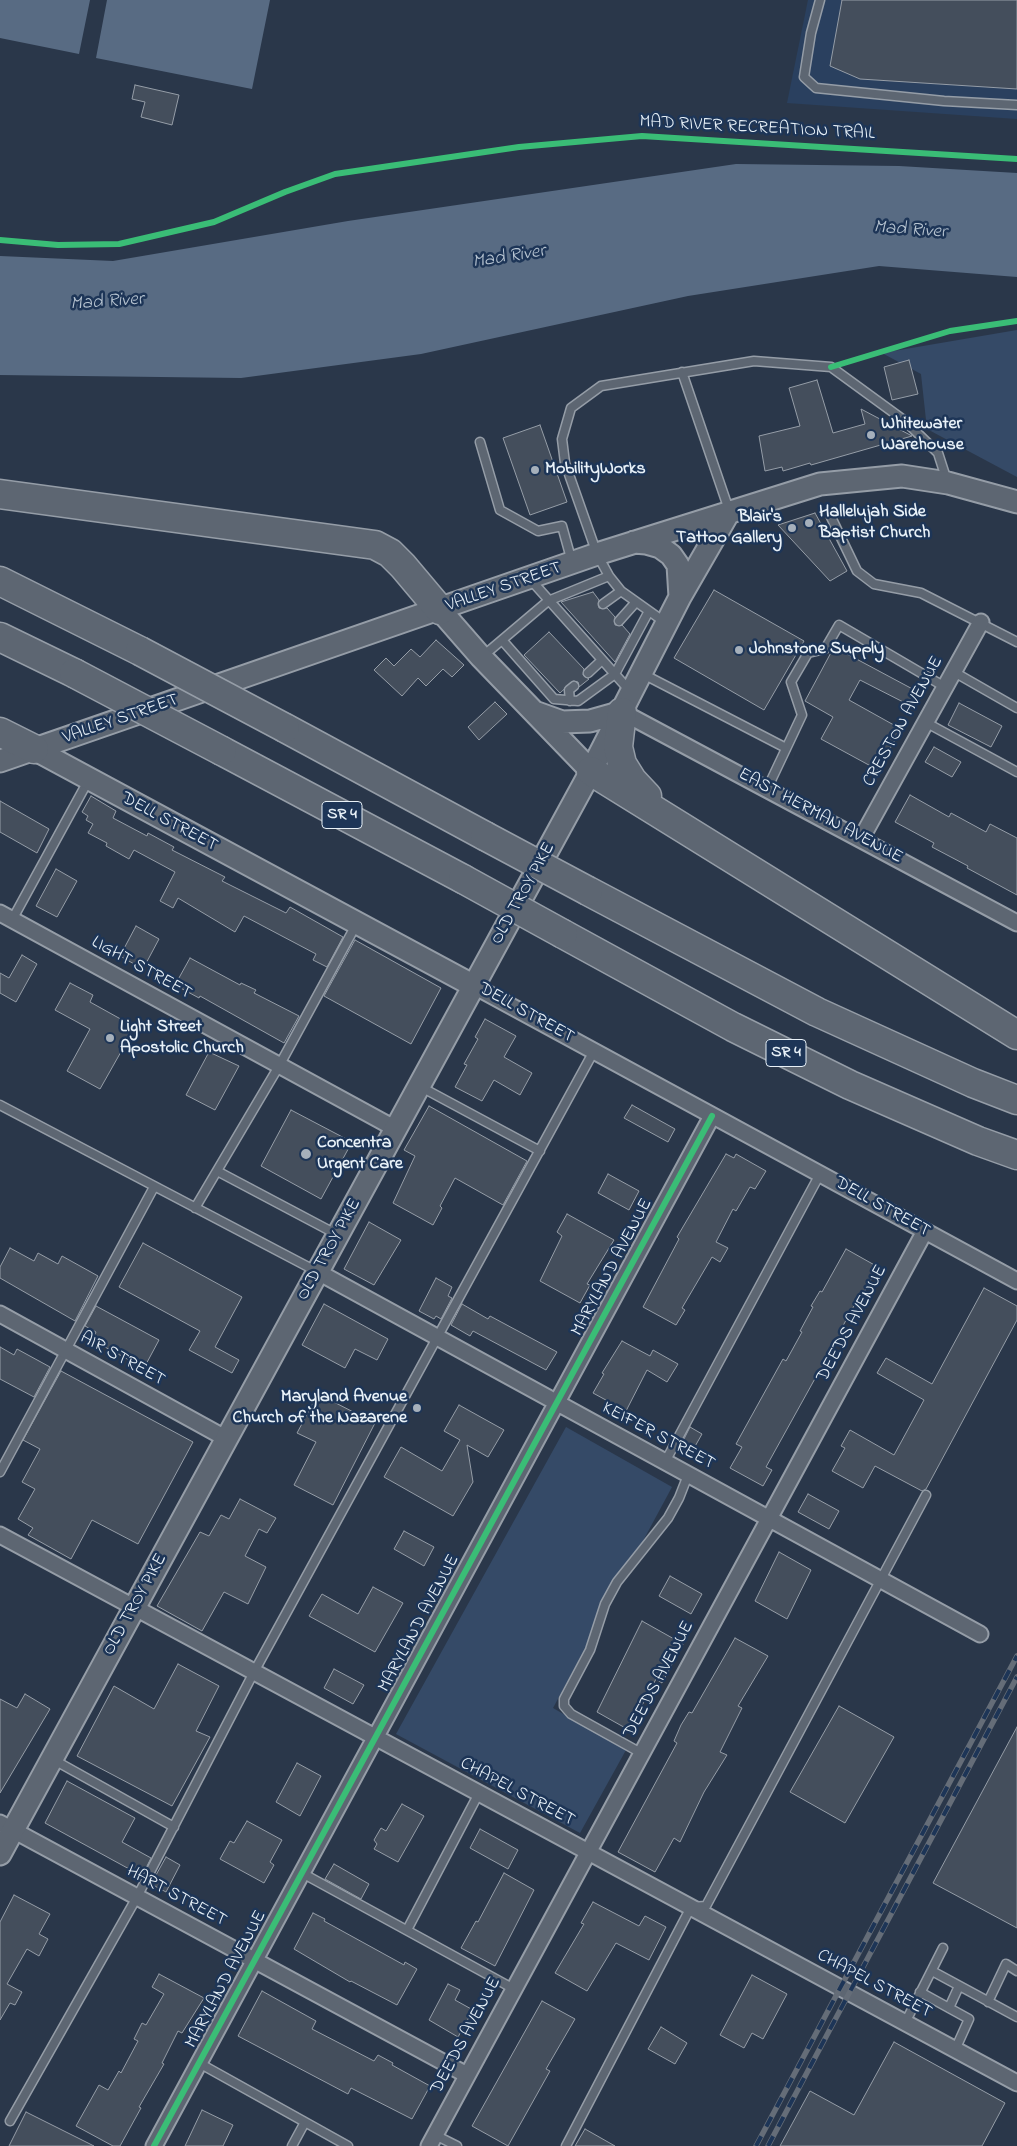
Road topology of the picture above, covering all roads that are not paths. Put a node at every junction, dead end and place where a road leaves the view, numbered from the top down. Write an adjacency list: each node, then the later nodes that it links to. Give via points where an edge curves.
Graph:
1 (820, 0): 2 (lane, via 804,77 816,88)
2 (1017, 105)
3 (682, 372): 5 (lane, via 754,361 831,367 904,421 938,453); 8 (lane); 11 (lane, via 601,386 571,408 562,439 565,463)
4 (480, 442): 12 (lane, via 500,510 538,532 562,526)
5 (948, 483): 7 (main road, VALLEY STREET); 8 (main road, VALLEY STREET, via 902,476 820,484)
6 (0, 494): 21 (highway, via 375,545 403,566)
7 (1017, 502)
8 (729, 512): 10 (main road, VALLEY STREET); 17 (main road, OLD TROY PIKE)
9 (831, 517): 25 (lane, via 858,571 874,584 921,593)
10 (634, 542): 11 (main road, VALLEY STREET); 17 (main road, via 660,547 671,555 678,565)
11 (597, 554): 12 (main road, VALLEY STREET); 13 (lane)
12 (572, 564): 14 (main road, VALLEY STREET)
13 (609, 576): 16 (lane); 18 (lane)
14 (530, 579): 18 (lane); 21 (main road, VALLEY STREET)
15 (0, 581): 62 (highway, bridge, via 285,728 818,1012)
16 (621, 591): 19 (lane); 20 (lane)
17 (680, 597): 26 (main road, OLD TROY PIKE)
18 (548, 601): 27 (lane); 29 (lane)
19 (636, 602): 22 (lane); 24 (lane)
20 (603, 604)
21 (440, 610): 31 (main road); 46 (main road, VALLEY STREET)
22 (649, 611): 26 (lane); 36 (lane)
23 (577, 620): 27 (lane)
24 (618, 621)
25 (981, 622): 30 (lane); 33 (street, CRESTON AVENUE)
26 (666, 624): 35 (main road, OLD TROY PIKE)
27 (570, 626): 32 (lane, via 596,648)
28 (0, 637): 67 (highway, SR 4, bridge, via 463,879 734,1027 850,1085)
29 (502, 640): 31 (lane); 39 (lane, via 554,699)
30 (1017, 642)
31 (481, 657): 42 (main road)
32 (602, 660): 34 (lane); 36 (lane)
33 (954, 672): 38 (street, CRESTON AVENUE); 41 (lane)
34 (588, 673)
35 (642, 673): 40 (main road, OLD TROY PIKE); 45 (lane)
36 (615, 674): 39 (lane, via 578,701); 40 (lane)
37 (574, 686): 39 (lane, via 569,690)
38 (945, 687): 43 (street, CRESTON AVENUE); 45 (lane, via 839,625 824,650 808,653 791,682 802,715)
39 (570, 701)
40 (627, 702): 42 (main road, via 590,721 562,722); 48 (main road, OLD TROY PIKE); 51 (street, EAST HERMAN AVENUE); 52 (highway, via 618,747 622,764)
41 (1017, 708)
42 (537, 713): 48 (main road)
43 (925, 722): 49 (lane); 53 (street, CRESTON AVENUE)
44 (0, 732): 46 (highway)
45 (786, 748): 51 (lane)
46 (34, 750): 47 (main road, VALLEY STREET); 50 (main road, DELL STREET)
47 (0, 761)
48 (591, 771): 52 (highway); 57 (main road, OLD TROY PIKE)
49 (1017, 772)
50 (89, 780): 54 (lane); 55 (main road, DELL STREET)
51 (767, 790): 53 (street, EAST HERMAN AVENUE)
52 (663, 814): 58 (highway)
53 (861, 839): 56 (street, EAST HERMAN AVENUE)
54 (6, 916): 60 (street, LIGHT STREET)
55 (357, 923): 57 (main road, DELL STREET); 60 (lane)
56 (1017, 923)
57 (474, 986): 59 (street, DELL STREET); 61 (main road, OLD TROY PIKE)
58 (1017, 1036)
59 (594, 1051): 64 (street, DELL STREET); 66 (lane)
60 (279, 1066): 65 (street, LIGHT STREET); 68 (lane)
61 (419, 1086): 65 (main road, OLD TROY PIKE); 66 (lane)
62 (1017, 1100)
63 (0, 1105): 70 (lane)
64 (712, 1116): 69 (street, DELL STREET); 79 (street, MARYLAND AVENUE)
65 (396, 1129): 73 (main road, OLD TROY PIKE)
66 (540, 1151): 77 (lane)
67 (1017, 1155)
68 (218, 1171): 71 (lane); 73 (lane)
69 (820, 1174): 72 (street, DELL STREET); 81 (lane)
70 (154, 1187): 71 (lane); 78 (lane)
71 (195, 1208): 74 (lane)
72 (925, 1231): 75 (street, DELL STREET); 85 (street, DEEDS AVENUE)
73 (338, 1235): 74 (main road, OLD TROY PIKE)
74 (318, 1272): 77 (street, KEIFER STREET); 80 (main road, OLD TROY PIKE)
75 (1017, 1281)
76 (0, 1314): 78 (street, AIR STREET)
77 (438, 1339): 79 (street, KEIFER STREET); 90 (lane)
78 (66, 1350): 80 (street, AIR STREET); 82 (lane)
79 (556, 1404): 81 (street, KEIFER STREET); 91 (street, MARYLAND AVENUE)
80 (227, 1439): 88 (main road, OLD TROY PIKE)
81 (665, 1462): 83 (street, KEIFER STREET)
82 (0, 1472)
83 (688, 1475): 85 (street, KEIFER STREET); 92 (lane, via 668,1518 613,1589 590,1650 564,1699 564,1706 571,1714)
84 (926, 1495): 87 (lane)
85 (769, 1518): 87 (street, KEIFER STREET); 92 (street, DEEDS AVENUE)
86 (0, 1535): 88 (street, CHAPEL STREET)
87 (880, 1579): 89 (street, KEIFER STREET); 101 (lane, via 706,1906)
88 (135, 1608): 90 (street, CHAPEL STREET); 93 (main road, OLD TROY PIKE)
89 (980, 1634)
90 (254, 1672): 91 (street, CHAPEL STREET); 96 (lane)
91 (375, 1737): 94 (street, CHAPEL STREET); 99 (street, MARYLAND AVENUE)
92 (641, 1753): 97 (street, DEEDS AVENUE)
93 (52, 1759): 95 (main road, OLD TROY PIKE); 96 (lane)
94 (479, 1793): 97 (street, CHAPEL STREET); 102 (lane)
95 (7, 1827): 98 (main road, OLD TROY PIKE); 100 (street, HART STREET)
96 (174, 1827): 100 (lane)
97 (588, 1852): 101 (street, CHAPEL STREET); 108 (street, DEEDS AVENUE)
98 (0, 1854)
99 (302, 1873): 102 (lane); 104 (street, MARYLAND AVENUE)
100 (137, 1897): 104 (street, HART STREET); 118 (lane)
101 (691, 1907): 113 (street, CHAPEL STREET); 125 (lane)
102 (407, 1930): 108 (lane)
103 (943, 1948): 105 (lane)
104 (254, 1960): 115 (street, MARYLAND AVENUE); 116 (street, HART STREET)
105 (932, 1970): 107 (lane); 109 (lane)
106 (1017, 1971): 110 (lane, via 1006,1964)
107 (959, 1986): 110 (lane); 111 (lane)
108 (514, 1989): 116 (street, DEEDS AVENUE)
109 (920, 1992): 111 (lane); 113 (lane)
110 (988, 2002): 112 (lane)
111 (949, 2008): 114 (lane, via 969,2018)
112 (1017, 2016)
113 (905, 2023): 114 (street, CHAPEL STREET)
114 (955, 2050): 117 (street, CHAPEL STREET)
115 (199, 2063): 119 (lane); 121 (street, MARYLAND AVENUE)
116 (467, 2075): 120 (street, DEEDS AVENUE)
117 (1017, 2083)
118 (10, 2121)
119 (306, 2122): 122 (lane); 123 (lane)
120 (432, 2140): 124 (lane)
121 (154, 2146)
122 (292, 2146)
123 (348, 2146)
124 (457, 2146)
125 (566, 2146)

